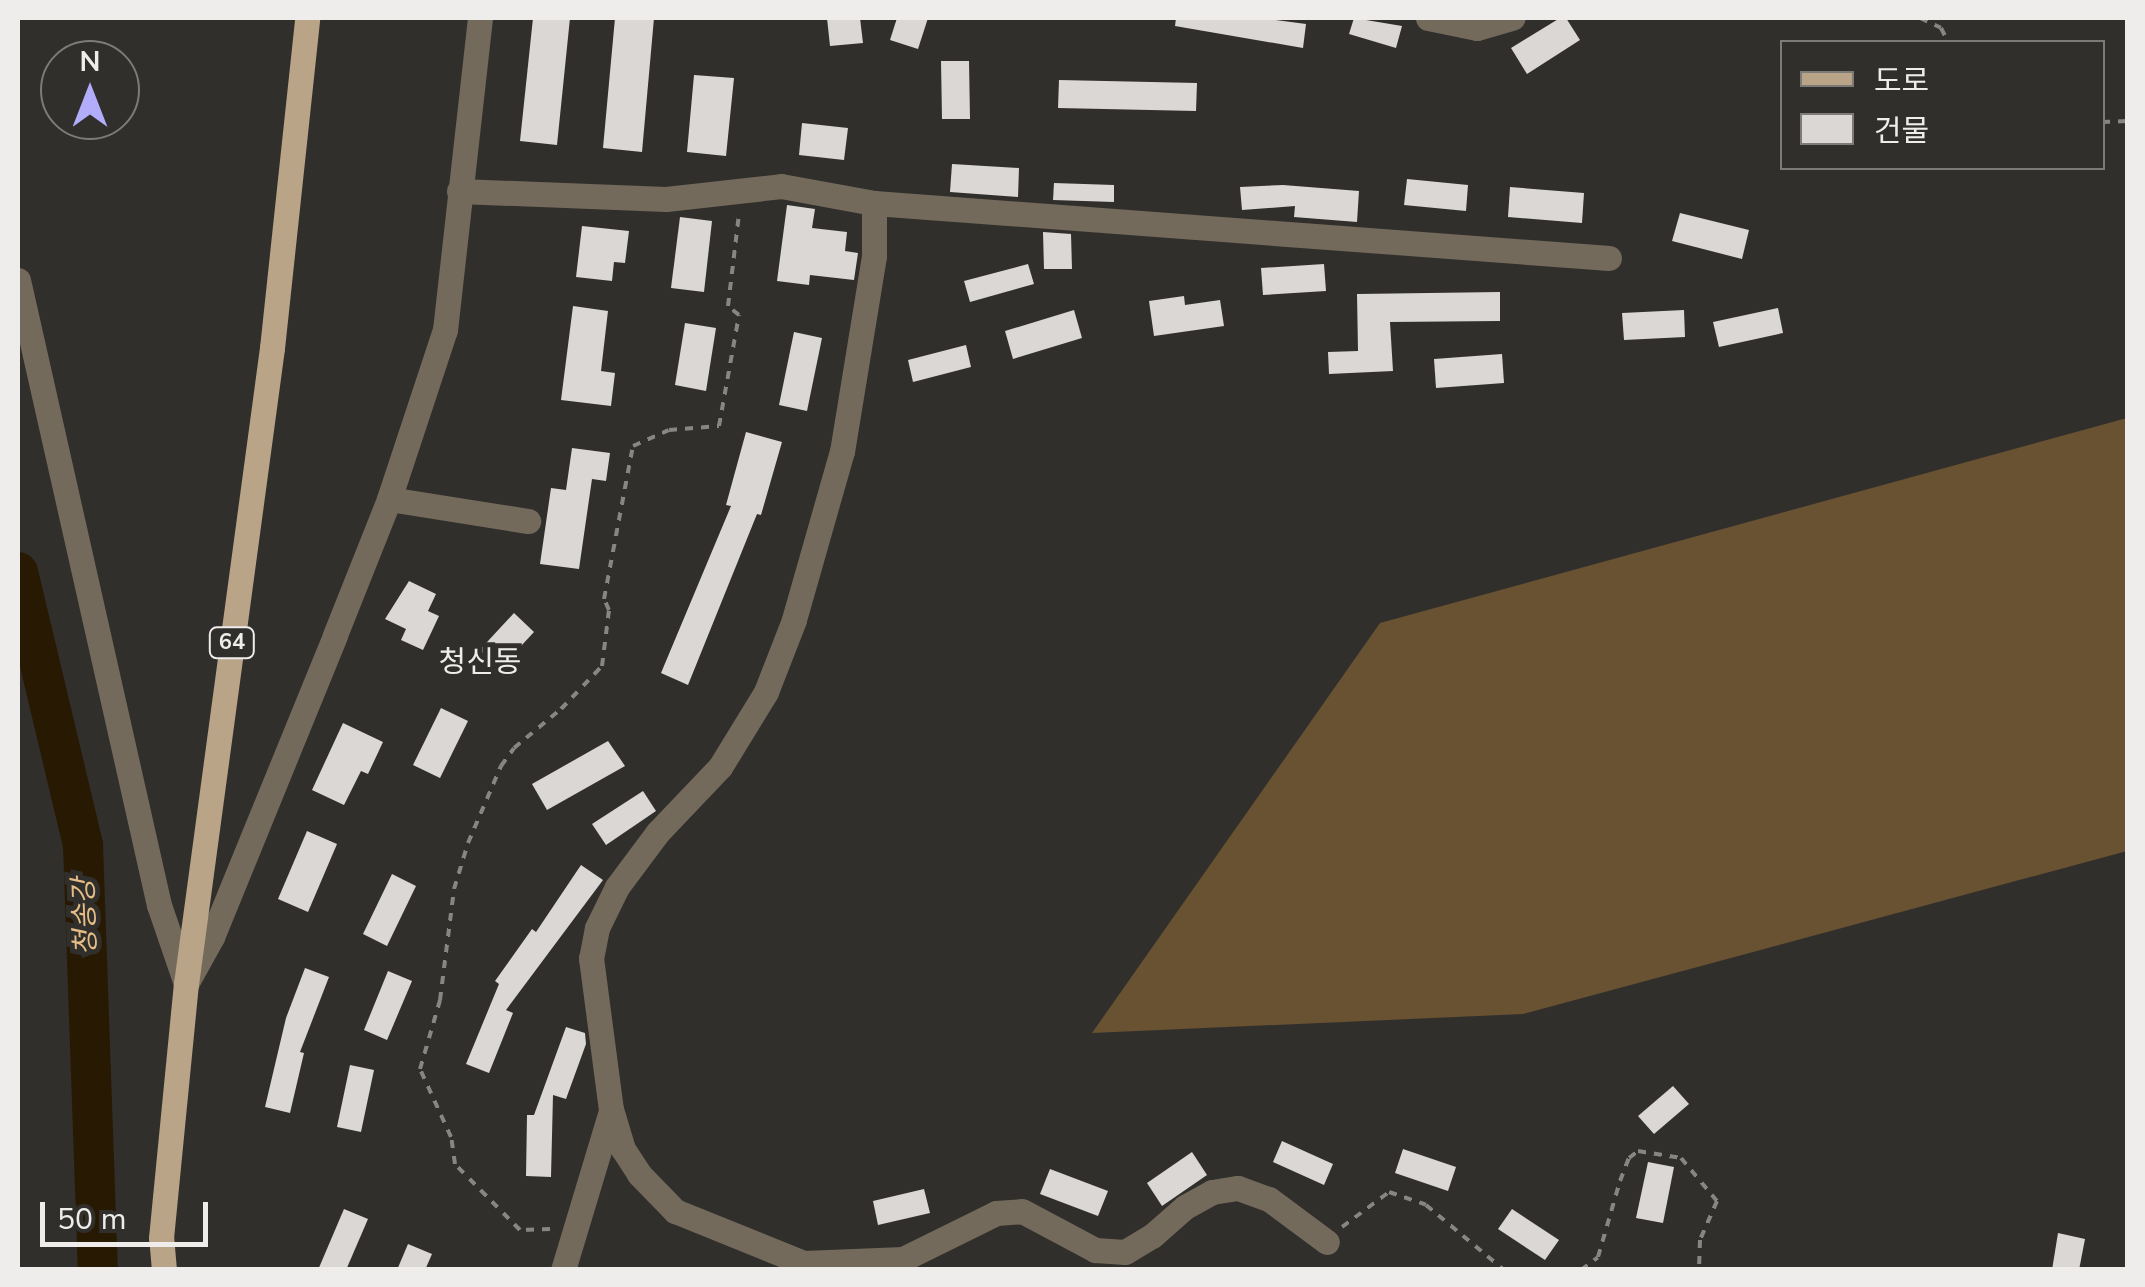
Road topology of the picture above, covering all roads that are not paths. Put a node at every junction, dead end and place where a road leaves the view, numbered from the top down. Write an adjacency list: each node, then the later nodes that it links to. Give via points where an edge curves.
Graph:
1 (307, 18): 11 (main road, 64, via 272,348)
2 (480, 18): 5 (street)
3 (1428, 18): 4 (street, via 1477,28)
4 (1513, 18)
5 (459, 191): 6 (street, via 666,200 781,186); 9 (street, via 445,330)
6 (874, 203): 7 (street); 12 (street, via 874,256 842,451 794,620 766,692 720,767 658,832 617,887 597,928 591,958)
7 (1609, 258)
8 (18, 280): 11 (street, via 159,905)
9 (389, 499): 10 (street); 11 (street, via 212,937)
10 (528, 521)
11 (186, 984): 14 (main road, 64, via 161,1238)
12 (611, 1109): 13 (street, via 638,1174 675,1212 804,1264 903,1258 996,1213 1022,1212 1095,1250 1125,1252 1185,1207 1212,1192 1238,1188 1269,1199); 15 (street)
13 (1327, 1242)
14 (164, 1270)
15 (563, 1270)

